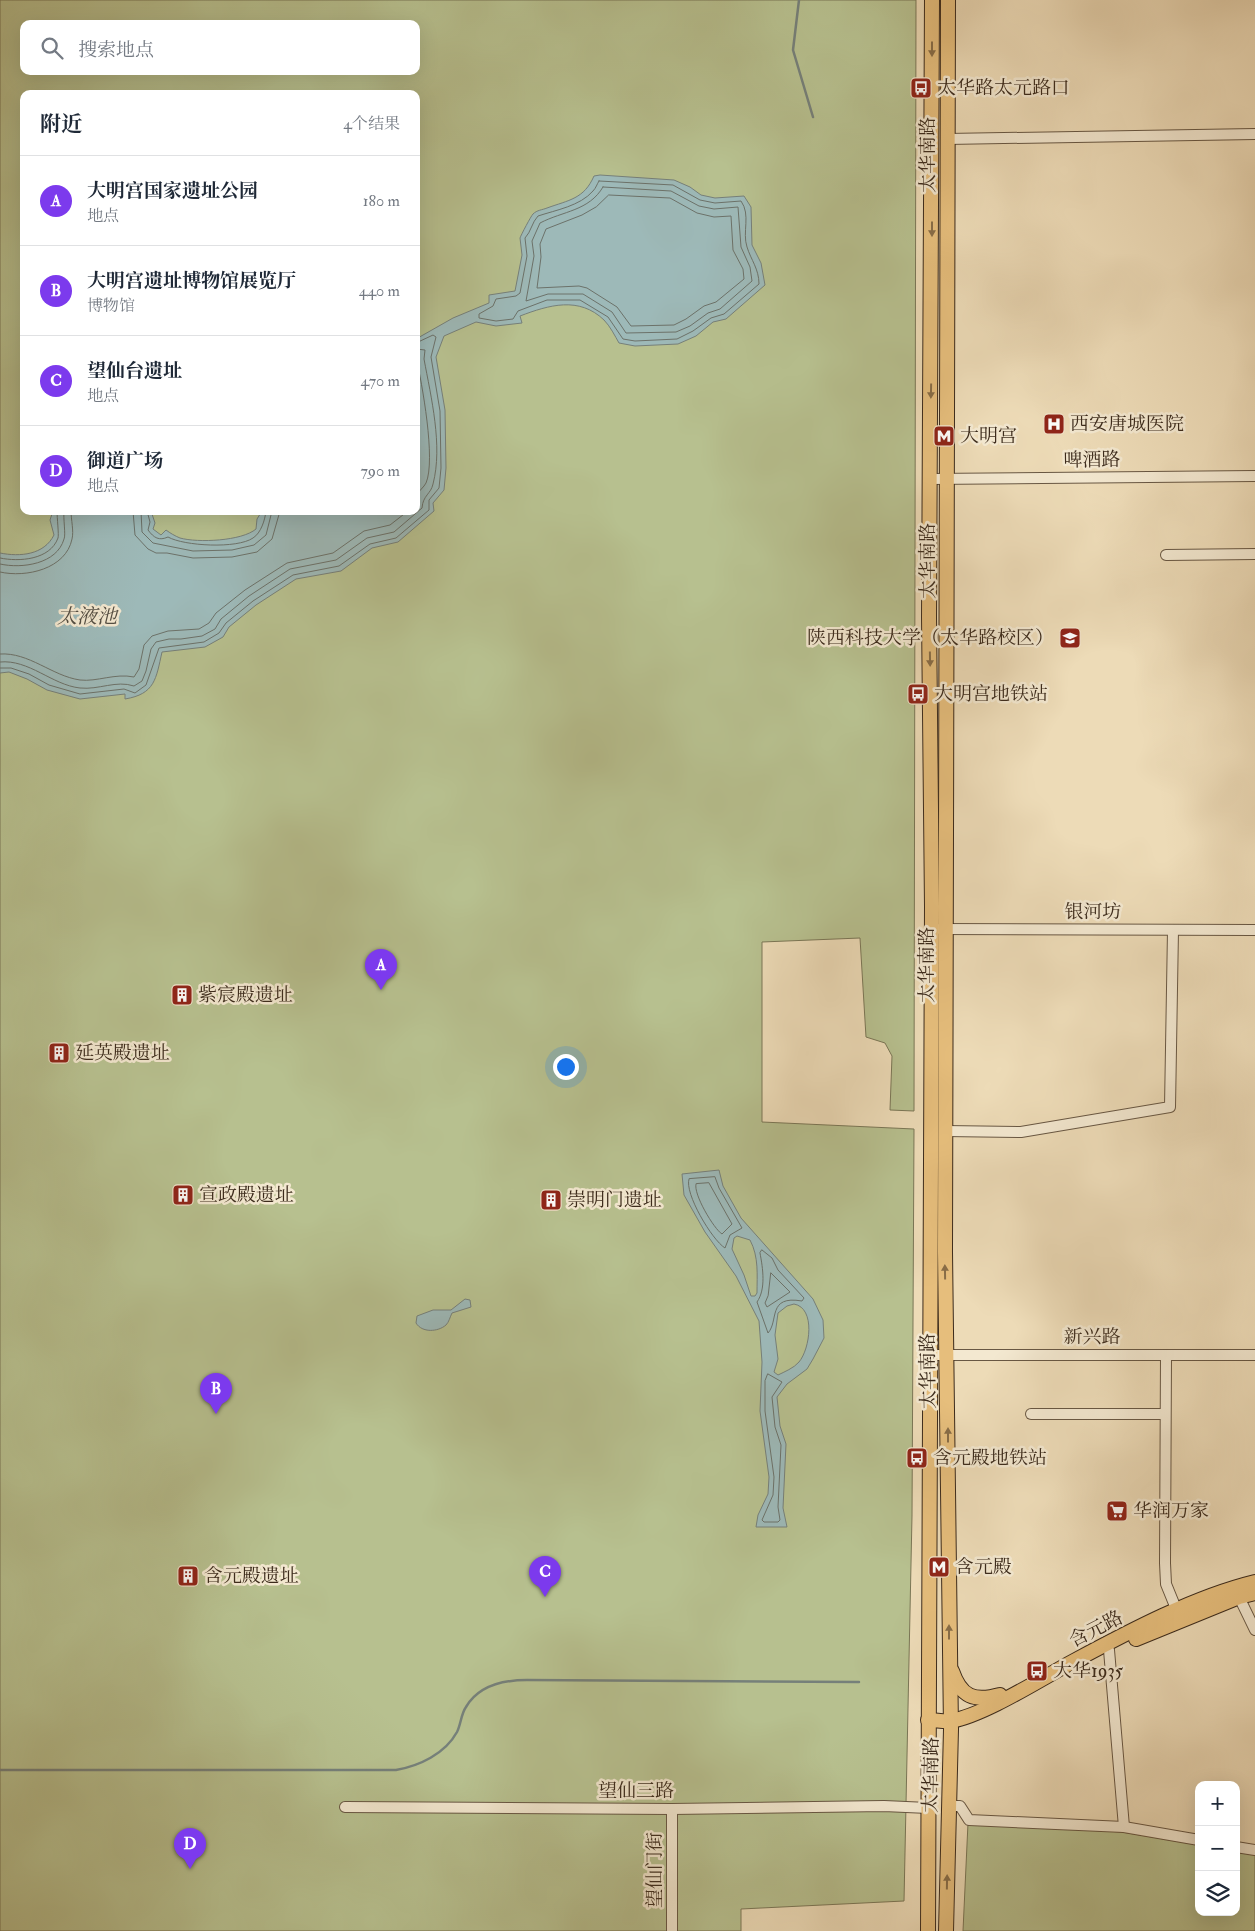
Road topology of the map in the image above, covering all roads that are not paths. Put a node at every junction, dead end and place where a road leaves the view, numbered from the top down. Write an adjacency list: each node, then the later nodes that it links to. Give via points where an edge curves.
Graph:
1 (932, 0): 6 (main road, 太华南路, one-way to 6)
2 (948, 0): 4 (main road, 太华南路)
3 (1255, 134): 4 (street)
4 (946, 139): 7 (main road, 太华南路)
5 (1255, 476): 7 (street, 啤酒路)
6 (930, 479): 7 (street, 啤酒路); 10 (main road, 太华南路, one-way to 10)
7 (946, 479): 10 (main road, 太华南路)
8 (1255, 554): 9 (street)
9 (1166, 555)
10 (939, 929): 11 (street, 银河坊); 13 (main road, 太华南路); 14 (main road, 太华南路)
11 (1173, 930): 12 (street, 银河坊); 13 (street, via 1170,1107 1021,1132)
12 (1255, 930)
13 (945, 1131): 15 (main road, 太华南路, one-way to 13)
14 (929, 1355): 15 (street, 新兴路); 28 (main road, 太华南路)
15 (947, 1355): 16 (street, 新兴路); 26 (main road, 太华南路, one-way to 15)
16 (1166, 1355): 17 (street, 新兴路); 19 (street)
17 (1255, 1355)
18 (1031, 1414): 19 (street)
19 (1165, 1414): 23 (street, via 1166,1584)
20 (1255, 1582): 23 (main road, 含元路)
21 (1255, 1593): 22 (main road, 含元路)
22 (1239, 1597): 24 (street); 25 (main road, 含元路)
23 (1177, 1611): 27 (main road, 含元路, via 1108,1642)
24 (1255, 1630)
25 (1109, 1650): 29 (main road, 含元路, via 980,1720); 34 (street)
26 (950, 1662): 27 (main road, via 958,1686 975,1698 993,1697); 29 (main road, 太华南路)
27 (1023, 1688): 29 (main road, 含元路)
28 (928, 1724): 29 (main road, 含元路); 32 (main road, 太华南路)
29 (951, 1725): 30 (main road, 太华南路)
30 (949, 1806): 34 (street, via 960,1806 969,1820); 40 (main road, 太华南路, one-way to 30)
31 (345, 1807): 33 (street, 望仙三路)
32 (928, 1808): 33 (street, 望仙三路); 39 (main road, 太华南路)
33 (672, 1809): 38 (street, 望仙门街)
34 (1124, 1827): 35 (street)
35 (1195, 1839)
36 (1240, 1848): 37 (street)
37 (1255, 1850)
38 (672, 1931)
39 (928, 1931)
40 (946, 1931)

